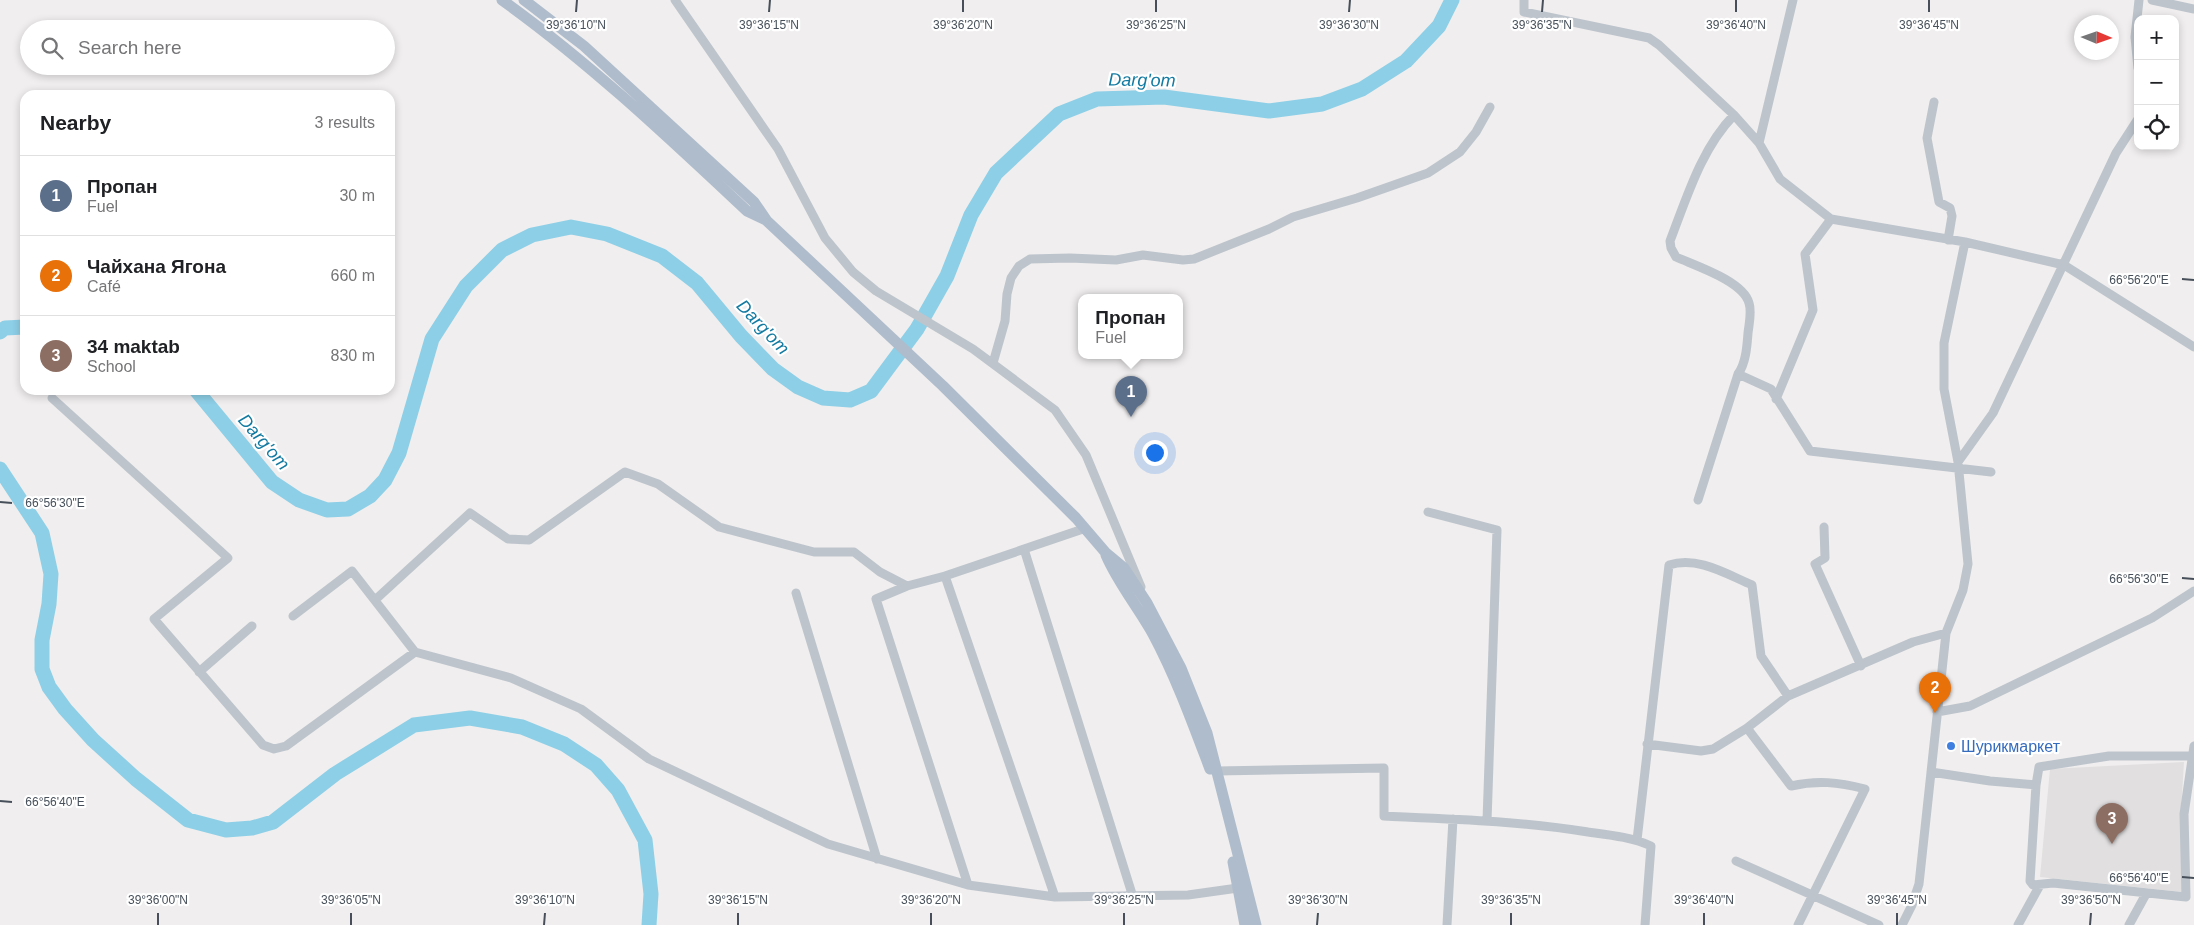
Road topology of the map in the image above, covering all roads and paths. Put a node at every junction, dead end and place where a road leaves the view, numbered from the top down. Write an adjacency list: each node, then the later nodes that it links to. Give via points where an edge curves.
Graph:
1 (502, 0): 16 (main road, via 637,109 747,211)
2 (524, 0): 16 (main road, via 584,46 636,92 754,202)
3 (675, 0): 21 (street, via 778,149 836,254 876,291)
4 (1524, 0): 12 (street, via 1524,12 1649,38 1685,67)
5 (1793, 0): 14 (street)
6 (2140, 0): 9 (street, via 2135,37)
7 (2152, 0): 8 (street)
8 (2194, 9)
9 (2137, 60)
10 (1934, 102): 17 (street, via 1927,138 1939,202 1950,208 1952,216)
11 (1490, 107): 21 (street, via 1460,152 1428,173 1293,217 1194,259 1144,255 1116,260 1030,259 1019,266 1012,278)
12 (1734, 115): 14 (street); 22 (street, via 1723,126 1696,173 1670,241 1676,257 1739,287 1749,301 1747,342)
13 (2134, 125): 19 (street, via 2116,153)
14 (1760, 143): 15 (street, via 1780,179)
15 (1831, 219): 17 (street); 24 (street, via 1805,254 1813,310)
16 (767, 220): 30 (main road, via 943,386 1076,518)
17 (1948, 240): 18 (street)
18 (1965, 242): 19 (street); 25 (street, via 1944,343 1944,389)
19 (2064, 264): 20 (street); 25 (street, via 1993,412)
20 (2194, 347)
21 (993, 364): 38 (street, via 1055,410 1086,455)
22 (1738, 374): 24 (street, via 1771,388); 27 (street)
23 (52, 398): 44 (street, via 228,558 154,619)
24 (1776, 399): 25 (street, via 1810,451)
25 (1958, 465): 26 (street); 41 (street, via 1968,564 1963,590)
26 (1991, 472)
27 (1698, 500)
28 (1428, 512): 55 (street, via 1497,530)
29 (1824, 527): 43 (street, via 1825,558 1815,564)
30 (1083, 529): 31 (street); 32 (main road)
31 (1024, 549): 33 (street); 65 (street)
32 (1106, 553): 38 (main road, via 1124,568); 61 (main road, via 1114,573 1160,647 1194,725 1212,776)
33 (945, 576): 34 (street); 64 (street)
34 (907, 586): 37 (street, via 880,572 854,552 814,552 719,527 658,484 625,472 529,540 508,539 470,513); 60 (street, via 876,599)
35 (2194, 590): 46 (street, via 2152,618 2058,665 1970,706)
36 (796, 593): 57 (street)
37 (375, 600): 39 (street, via 352,570); 42 (street)
38 (1147, 603): 51 (main road, via 1181,668 1207,734)
39 (293, 616)
40 (252, 626): 44 (street)
41 (1946, 633): 43 (street, via 1913,642); 46 (street)
42 (415, 652): 44 (street, via 286,746 274,749 263,745); 57 (street, via 511,678 581,709 649,759 828,844)
43 (1861, 666): 45 (street)
44 (200, 672)
45 (1788, 696): 47 (street); 48 (street, via 1761,656 1752,585 1707,565 1679,562 1669,565)
46 (1937, 712): 52 (street)
47 (1747, 728): 48 (street, via 1713,749 1701,751); 63 (street, via 1791,786 1830,782 1864,789)
48 (1647, 744): 56 (street)
49 (2194, 746): 50 (street)
50 (2192, 756): 53 (street, via 2109,756 2039,767); 62 (street, via 2184,814 2186,898)
51 (1217, 770): 54 (street, via 1384,768 1384,816); 67 (main road)
52 (1930, 772): 53 (street); 72 (street, via 1918,884)
53 (2036, 785): 59 (street, via 2030,881 2033,885)
54 (1453, 819): 55 (street); 68 (street)
55 (1487, 820): 56 (street)
56 (1637, 840): 69 (street, via 1651,846)
57 (877, 859): 60 (street)
58 (1736, 861): 63 (street)
59 (2040, 885): 62 (street, via 2053,883); 73 (street)
60 (968, 886): 64 (street)
61 (1238, 888): 65 (street, via 1188,895); 66 (main road)
62 (2146, 894): 74 (street)
63 (1814, 895): 70 (street); 71 (street)
64 (1055, 897): 65 (street)
65 (1133, 897)
66 (1245, 925)
67 (1256, 925)
68 (1447, 925)
69 (1645, 925)
70 (1798, 925)
71 (1879, 925)
72 (1902, 925)
73 (2018, 925)
74 (2130, 925)

